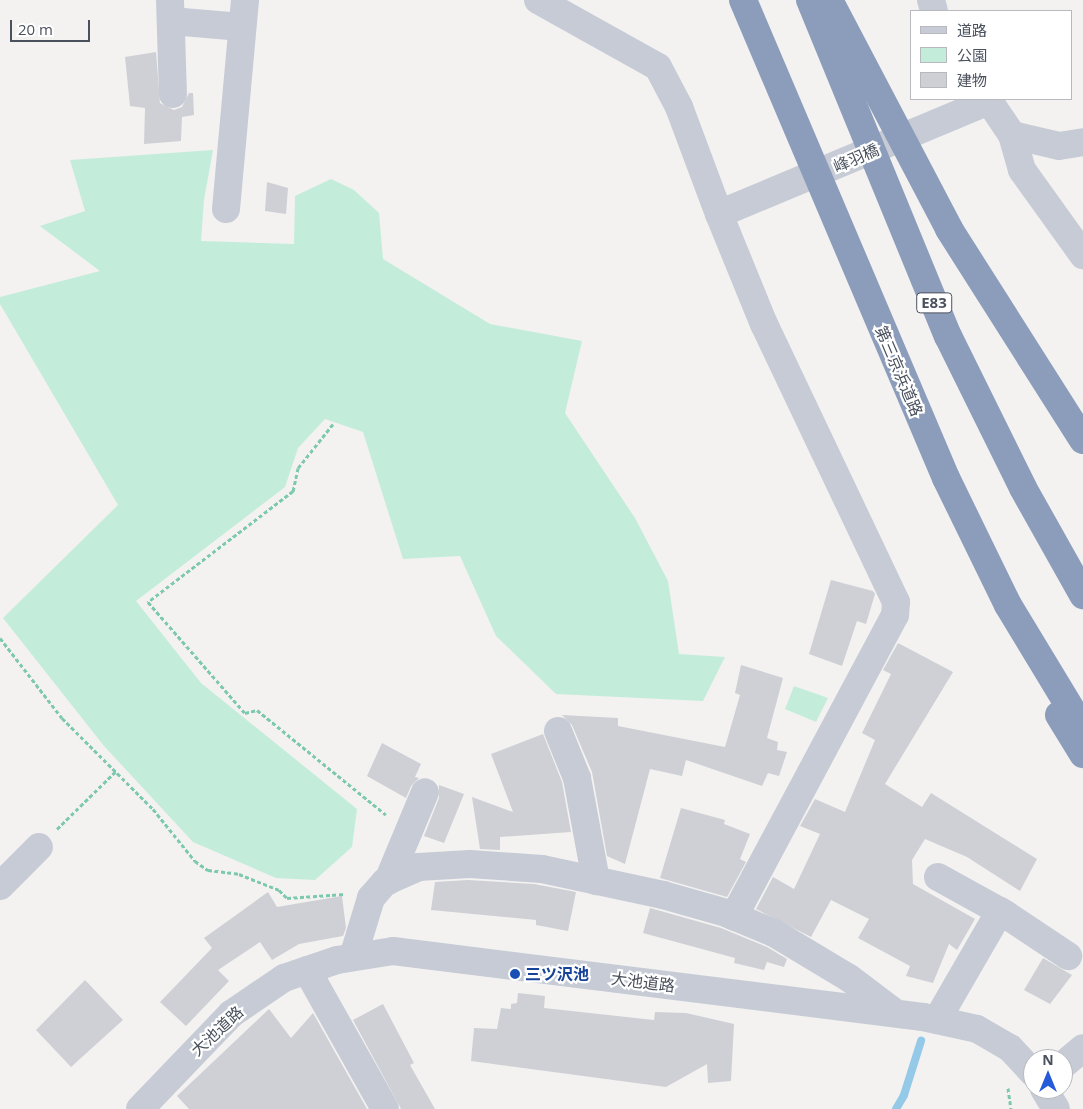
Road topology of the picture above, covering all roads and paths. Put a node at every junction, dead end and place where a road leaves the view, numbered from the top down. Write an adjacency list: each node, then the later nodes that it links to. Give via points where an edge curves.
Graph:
1 (245, 0): 7 (street)
2 (538, 0): 13 (street, via 658,67)
3 (742, 0): 17 (highway, 第三京浜道路)
4 (810, 0): 18 (highway, E83, via 952,345 1023,488)
5 (829, 0): 16 (highway, via 949,229)
6 (170, 11): 7 (street); 8 (street)
7 (242, 27): 12 (street)
8 (173, 94)
9 (985, 102): 10 (street); 13 (street, 峰羽橋)
10 (1012, 135): 11 (street, via 1059,146); 14 (street, via 1022,170)
11 (1083, 142)
12 (226, 209)
13 (726, 212): 32 (street, via 764,324 896,602 895,615)
14 (1083, 255)
15 (333, 424): 25 (path, via 298,468 293,491 148,602 245,713 257,710)
16 (1083, 440)
17 (946, 478): 20 (highway, 第三京浜道路, via 1008,605); 22 (highway, via 1000,610)
18 (1083, 595)
19 (0, 638): 23 (path, via 62,718)
20 (1083, 729)
21 (558, 730): 28 (street, via 578,778)
22 (1083, 754)
23 (116, 770): 26 (path); 29 (path, via 195,861 208,870 239,874 279,890 287,898)
24 (424, 792): 25 (street)
25 (408, 833): 29 (street)
26 (39, 847): 30 (street)
27 (938, 877): 31 (street)
28 (596, 881): 29 (street, via 542,869 470,864 418,867); 32 (street, via 663,895)
29 (383, 885): 34 (street, via 370,898)
30 (0, 886)
31 (1000, 911): 33 (street); 37 (street)
32 (734, 917): 36 (street, via 774,933 849,978)
33 (1068, 956)
34 (353, 957): 35 (street, 大池道路); 36 (street, 大池道路, via 393,951)
35 (307, 970): 41 (street, 大池道路, via 284,978 231,1014); 42 (street)
36 (896, 1013): 37 (street, 大池道路)
37 (937, 1020): 40 (street, 大池道路, via 978,1030 1010,1048)
38 (1083, 1048): 39 (street)
39 (1073, 1056)
40 (1023, 1062)
41 (140, 1109)
42 (385, 1109)

